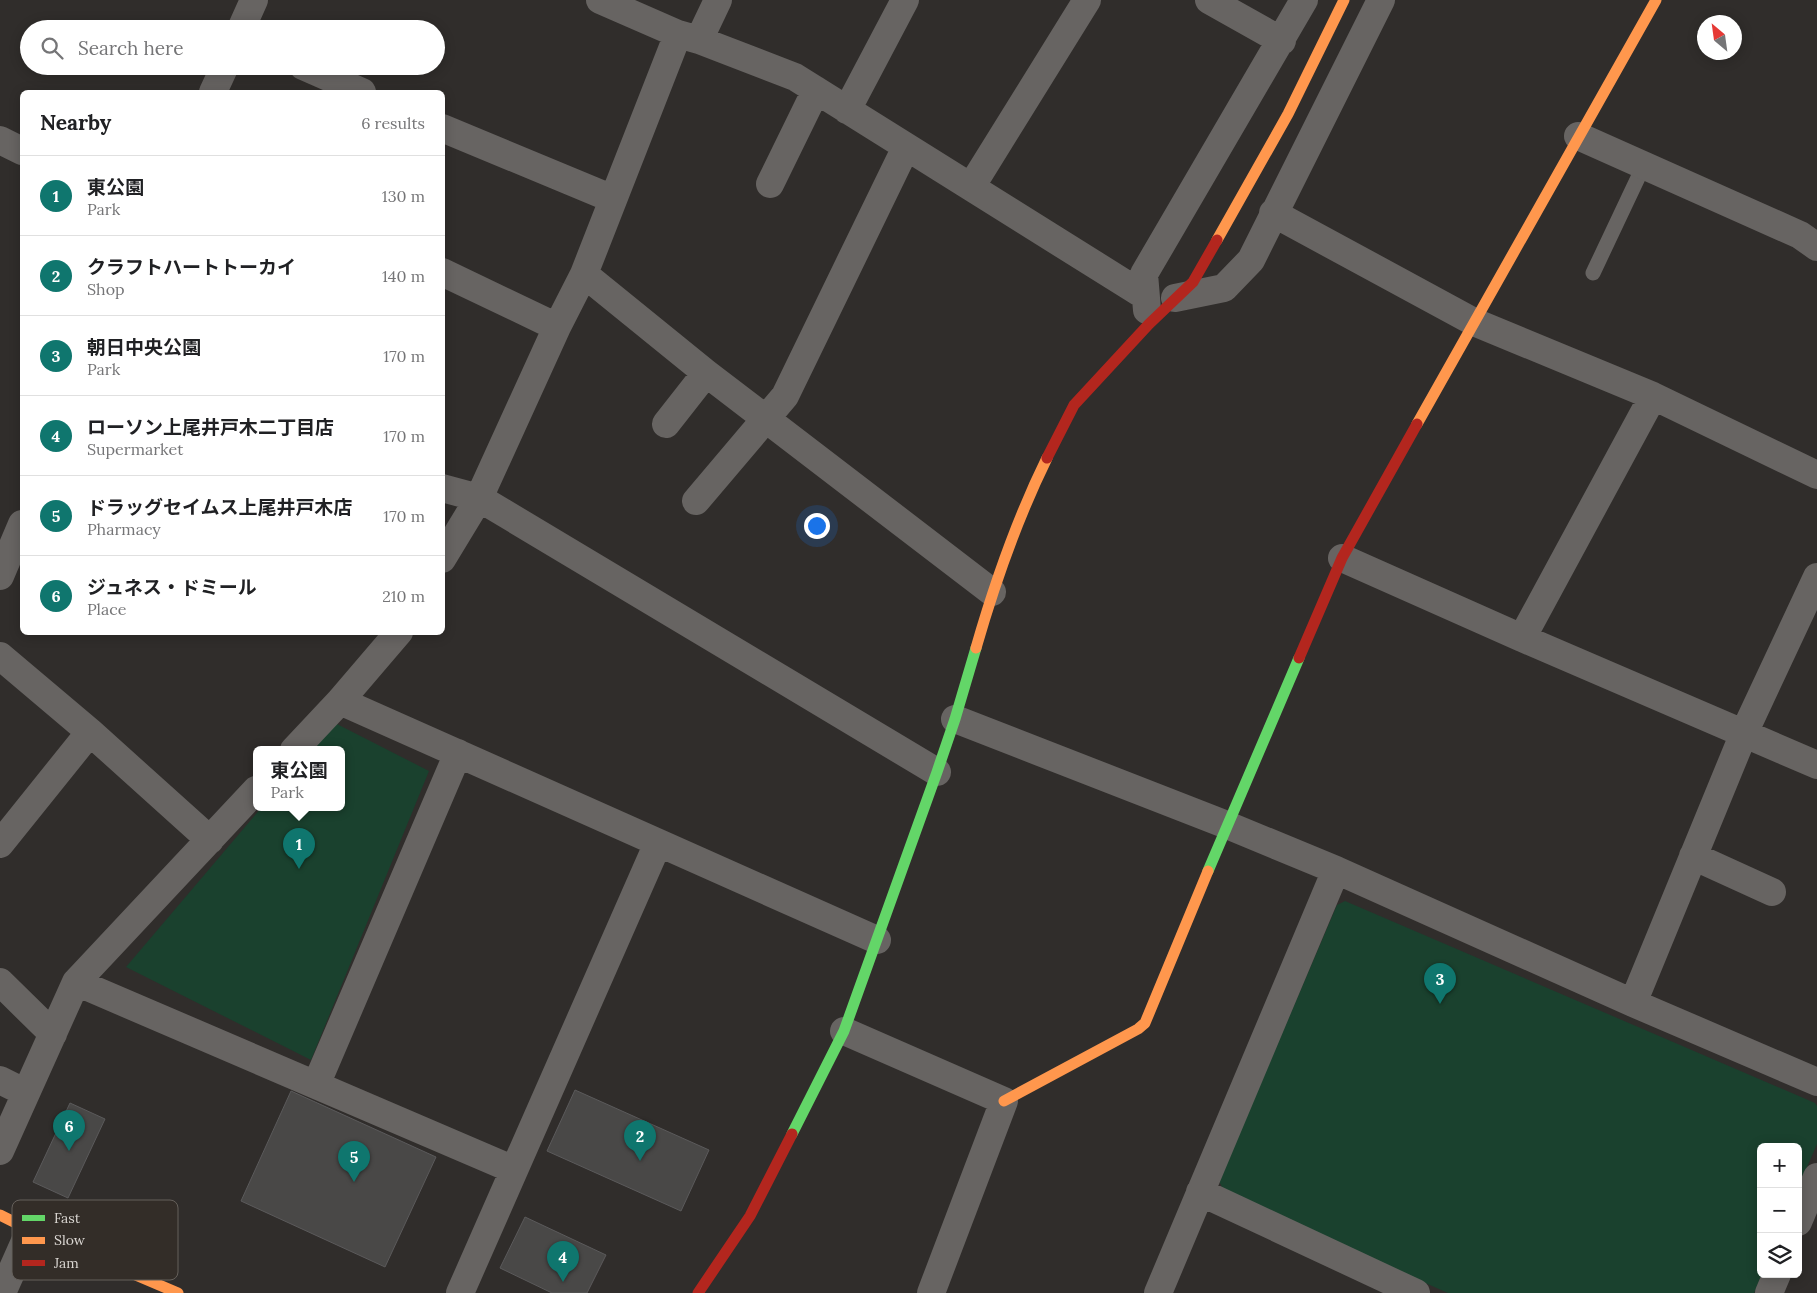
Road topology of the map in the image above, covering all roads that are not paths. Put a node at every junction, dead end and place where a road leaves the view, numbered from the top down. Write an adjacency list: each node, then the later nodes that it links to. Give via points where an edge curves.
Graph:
1 (600, 0): 10 (street)
2 (718, 0): 10 (street)
3 (905, 0): 17 (street)
4 (1087, 0): 25 (street)
5 (1209, 0): 11 (street)
6 (1304, 0): 11 (street)
7 (1344, 0): 33 (street, via 1288,114 1193,282)
8 (1381, 0): 27 (street)
9 (1656, 0): 19 (street)
10 (688, 37): 16 (street, via 796,77); 26 (street)
11 (1282, 41): 32 (street, via 1144,274)
12 (221, 75): 14 (street)
13 (324, 75): 15 (street)
14 (214, 90)
15 (358, 90)
16 (816, 90): 17 (street); 24 (street)
17 (847, 110): 21 (street)
18 (445, 129): 26 (street)
19 (1578, 136): 23 (street); 34 (street)
20 (0, 140): 22 (street)
21 (906, 147): 25 (street); 39 (street, via 785,396)
22 (20, 150)
23 (1644, 165): 28 (street, via 1800,235); 30 (lane)
24 (770, 184)
25 (970, 187): 32 (street)
26 (613, 199): 31 (street)
27 (1273, 213): 33 (street, via 1250,260 1224,288); 34 (street)
28 (1817, 247)
29 (445, 273): 36 (street)
30 (1593, 273)
31 (584, 274): 36 (street); 37 (street)
32 (1145, 296): 35 (street)
33 (1175, 298): 35 (street)
34 (1474, 322): 38 (street); 47 (street)
35 (1148, 324): 50 (street, via 1074,405 1027,498)
36 (557, 326): 43 (street)
37 (706, 373): 39 (street); 40 (street)
38 (1653, 396): 41 (street); 52 (street)
39 (766, 418): 44 (street); 50 (street)
40 (666, 424)
41 (1817, 475)
42 (445, 489): 43 (street)
43 (479, 498): 46 (street); 61 (street)
44 (696, 501)
45 (14, 524): 48 (street)
46 (445, 554)
47 (1342, 558): 52 (street); 63 (street)
48 (0, 576)
49 (1817, 576): 57 (street)
50 (992, 592): 55 (street)
51 (394, 635): 54 (street)
52 (1522, 638): 57 (street)
53 (0, 656): 56 (street)
54 (340, 701): 58 (street); 59 (street)
55 (955, 719): 61 (street); 63 (street)
56 (90, 732): 64 (street); 66 (street)
57 (1744, 733): 60 (street); 67 (street)
58 (298, 746)
59 (458, 754): 65 (street); 78 (street)
60 (1817, 765)
61 (938, 772): 70 (street)
62 (253, 793): 64 (street)
63 (1227, 825): 68 (street); 80 (street, via 1145,1023)
64 (210, 840): 72 (street)
65 (658, 843): 70 (street); 82 (street)
66 (0, 844)
67 (1693, 856): 69 (street); 73 (street)
68 (1336, 870): 73 (street); 84 (street)
69 (1772, 892)
70 (877, 940): 74 (street)
71 (0, 982): 75 (street)
72 (76, 982): 75 (street); 78 (street)
73 (1633, 1003): 77 (street)
74 (844, 1032): 80 (street); 94 (street, via 750,1216)
75 (53, 1034): 79 (street)
76 (0, 1080): 79 (street)
77 (1817, 1082)
78 (316, 1085): 82 (street)
79 (26, 1093): 81 (street)
80 (1004, 1101): 95 (street)
81 (0, 1151)
82 (514, 1170): 93 (street)
83 (1817, 1177): 85 (street)
84 (1200, 1192): 96 (street); 97 (street)
85 (1802, 1213)
86 (0, 1215): 87 (street)
87 (12, 1221)
88 (12, 1270): 91 (street)
89 (1775, 1278): 98 (street)
90 (147, 1280): 92 (street)
91 (2, 1293)
92 (178, 1293)
93 (460, 1293)
94 (698, 1293)
95 (931, 1293)
96 (1158, 1293)
97 (1416, 1293)
98 (1769, 1293)

